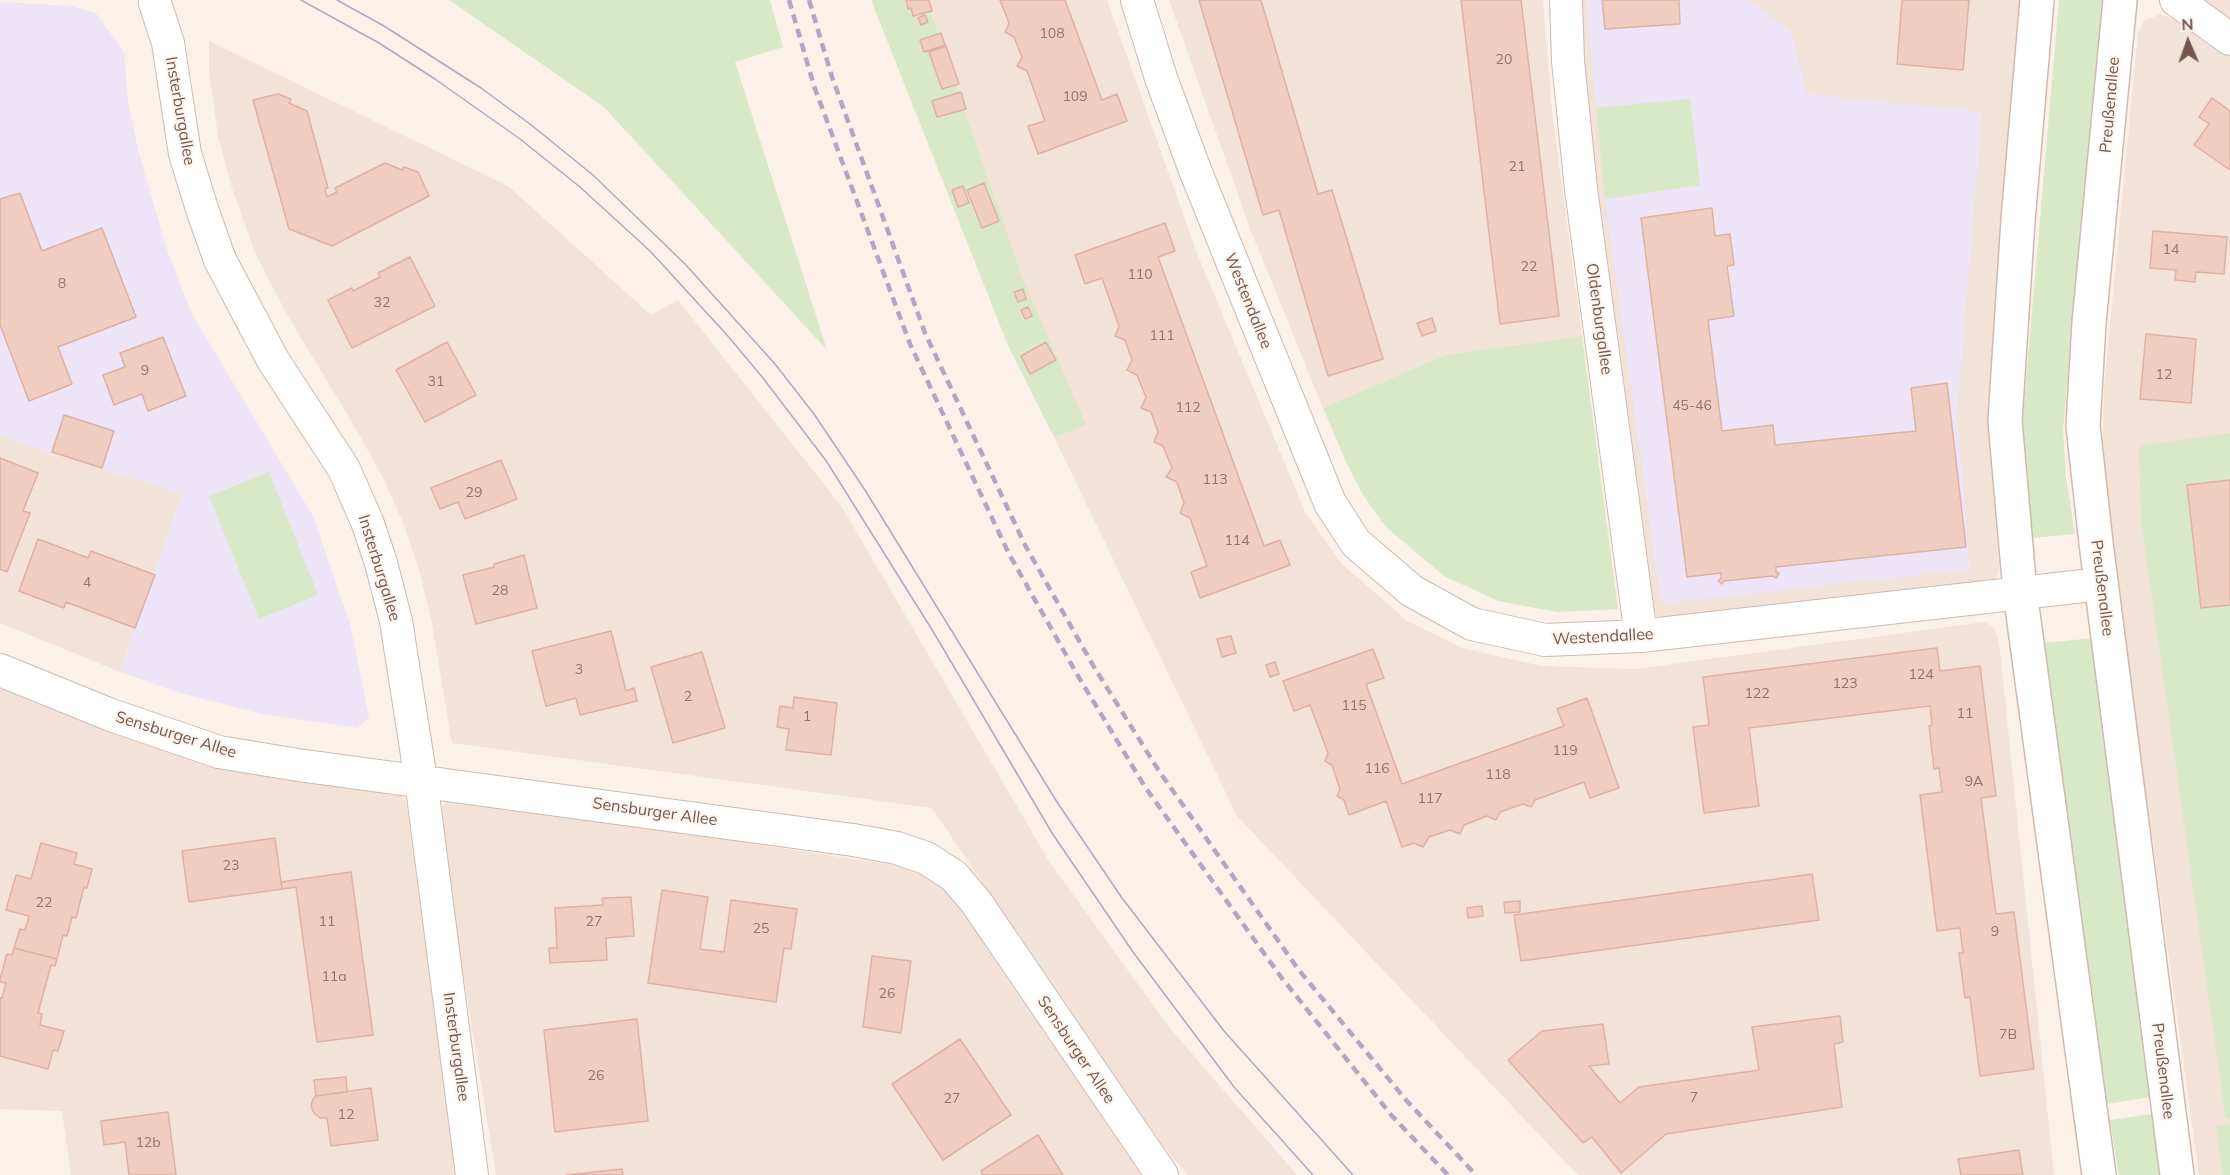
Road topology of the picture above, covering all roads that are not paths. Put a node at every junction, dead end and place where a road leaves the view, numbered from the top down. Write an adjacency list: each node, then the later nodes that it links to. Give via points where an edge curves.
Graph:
1 (1137, 0): 10 (street, Westendallee, via 1199,180 1330,503 1356,543 1412,591 1472,624 1545,640)
2 (1566, 0): 10 (street, Oldenburgallee, via 1581,189)
3 (2037, 0): 9 (street, via 2005,421)
4 (2120, 0): 8 (street, Preußenallee, via 2083,426)
5 (2176, 0): 7 (street)
6 (155, 3): 12 (street, Insterburgallee, via 168,43 185,154 220,260 273,360 344,469 368,524 396,621)
7 (2230, 39)
8 (2101, 584): 9 (street, Westendallee); 16 (street, Preußenallee)
9 (2020, 592): 10 (street, Westendallee); 15 (street)
10 (1641, 636)
11 (0, 670): 12 (street, Sensburger Allee, via 111,715 219,752)
12 (421, 780): 13 (street, Insterburgallee); 14 (street, Sensburger Allee, via 854,840 926,858 954,876 976,902)
13 (472, 1175)
14 (1162, 1175)
15 (2099, 1175)
16 (2177, 1175)

